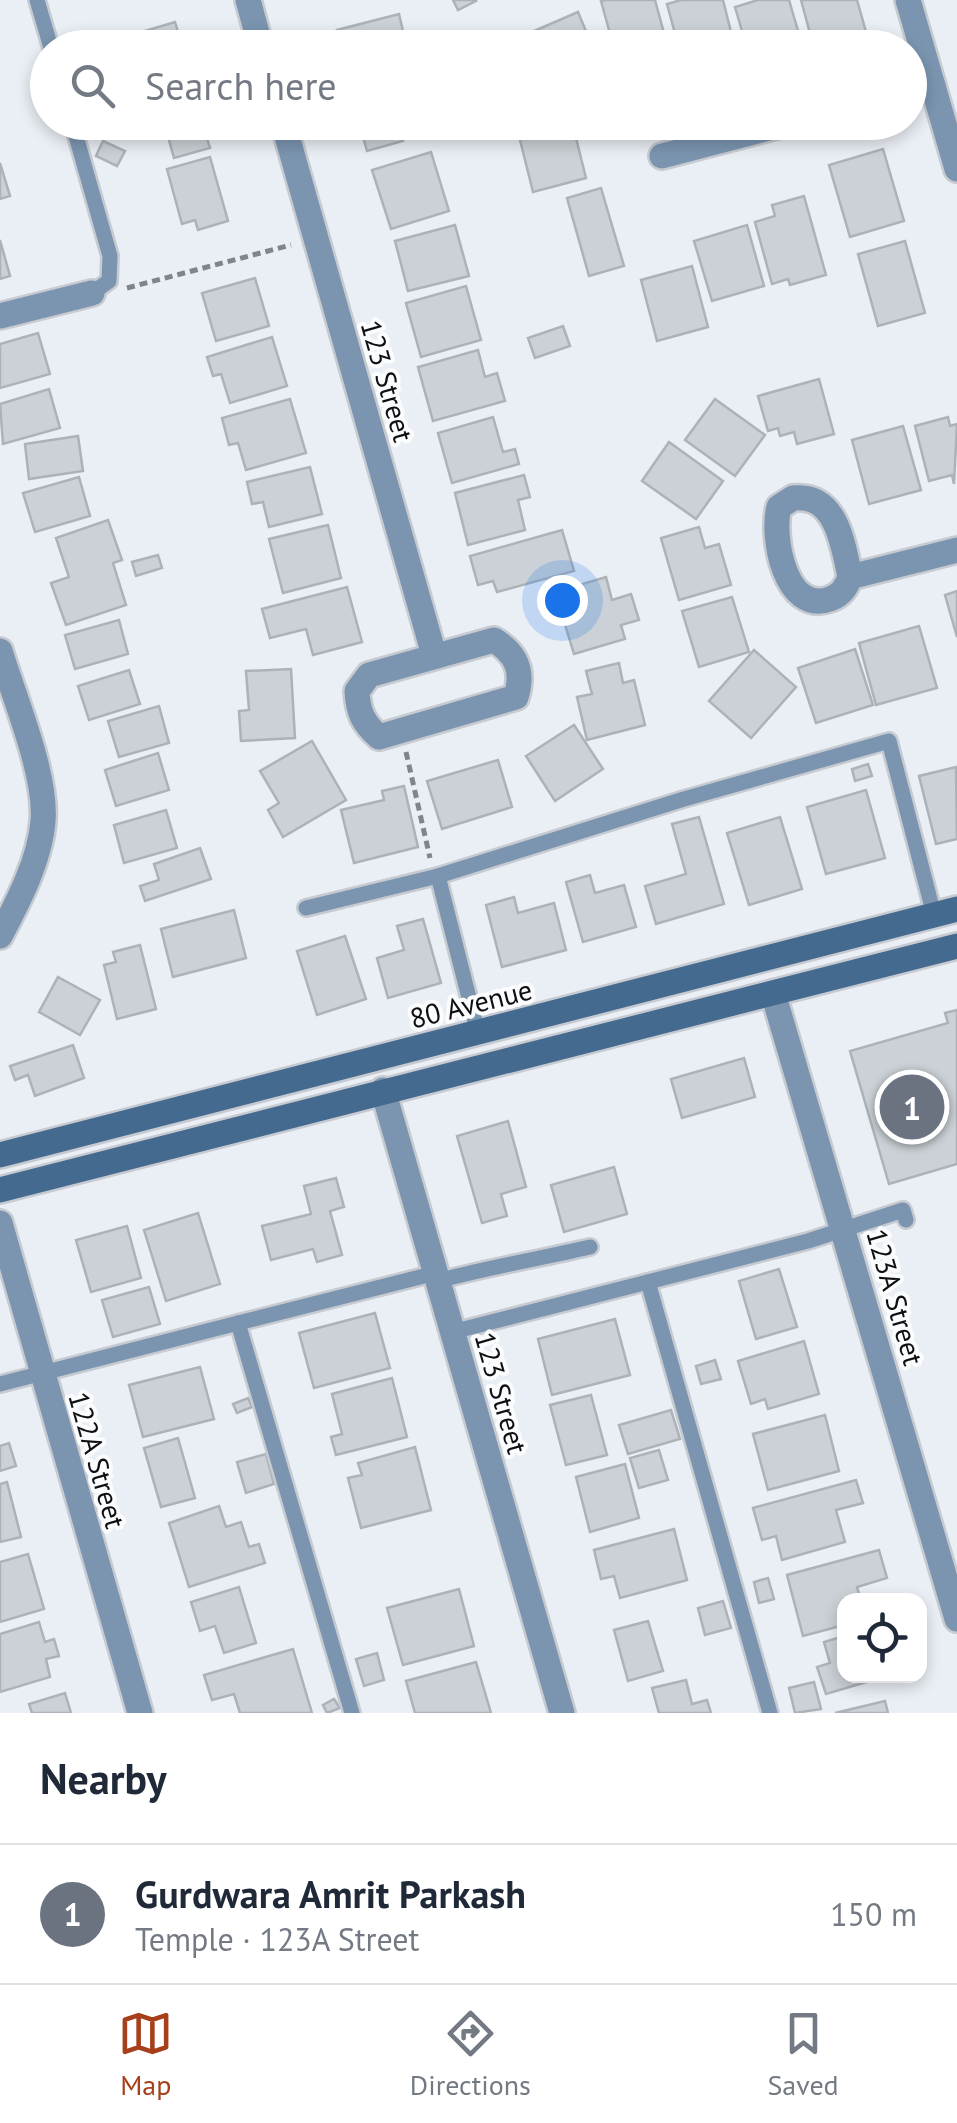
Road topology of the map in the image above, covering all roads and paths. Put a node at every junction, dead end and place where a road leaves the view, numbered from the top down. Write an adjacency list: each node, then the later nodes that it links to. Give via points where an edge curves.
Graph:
1 (37, 0): 4 (lane)
2 (248, 0): 5 (street)
3 (908, 0): 6 (street)
4 (45, 30)
5 (257, 30)
6 (912, 30)
7 (927, 102): 12 (street)
8 (77, 140): 15 (lane, via 110,256 109,280)
9 (288, 140): 20 (street, 123 Street)
10 (723, 140): 11 (street)
11 (662, 156)
12 (957, 169)
13 (298, 243): 14 (path)
14 (119, 289)
15 (92, 293): 16 (street)
16 (0, 316)
17 (957, 550): 18 (street)
18 (850, 577)
19 (0, 650): 26 (street, via 39,778 44,819)
20 (434, 656): 20 (street, via 494,640 512,650 522,678 516,697 379,737 358,710 357,691 369,676)
21 (404, 744): 22 (path)
22 (435, 871): 23 (lane); 24 (lane, via 889,741); 29 (lane)
23 (306, 908)
24 (945, 912): 25 (main road, 80 Avenue)
25 (873, 930): 28 (main road, via 851,950 797,966); 29 (main road, 80 Avenue)
26 (0, 936)
27 (957, 946): 28 (main road)
28 (773, 993): 30 (main road); 35 (street, 123A Street)
29 (478, 1033): 30 (main road, via 461,1050 404,1066); 31 (main road, 80 Avenue)
30 (384, 1090): 32 (main road); 37 (street, 123 Street)
31 (0, 1155)
32 (0, 1190)
33 (906, 1220): 35 (lane, via 903,1210)
34 (0, 1223): 41 (street, 122A Street)
35 (844, 1231): 38 (lane); 43 (street, 123A Street)
36 (590, 1246): 37 (lane)
37 (437, 1277): 39 (lane); 40 (street, 123 Street)
38 (648, 1282): 40 (lane); 47 (lane)
39 (238, 1323): 41 (lane); 45 (lane)
40 (452, 1332): 46 (street, 123 Street)
41 (41, 1373): 42 (lane); 44 (street, 122A Street)
42 (0, 1384)
43 (957, 1619)
44 (140, 1713)
45 (352, 1713)
46 (562, 1713)
47 (770, 1713)

